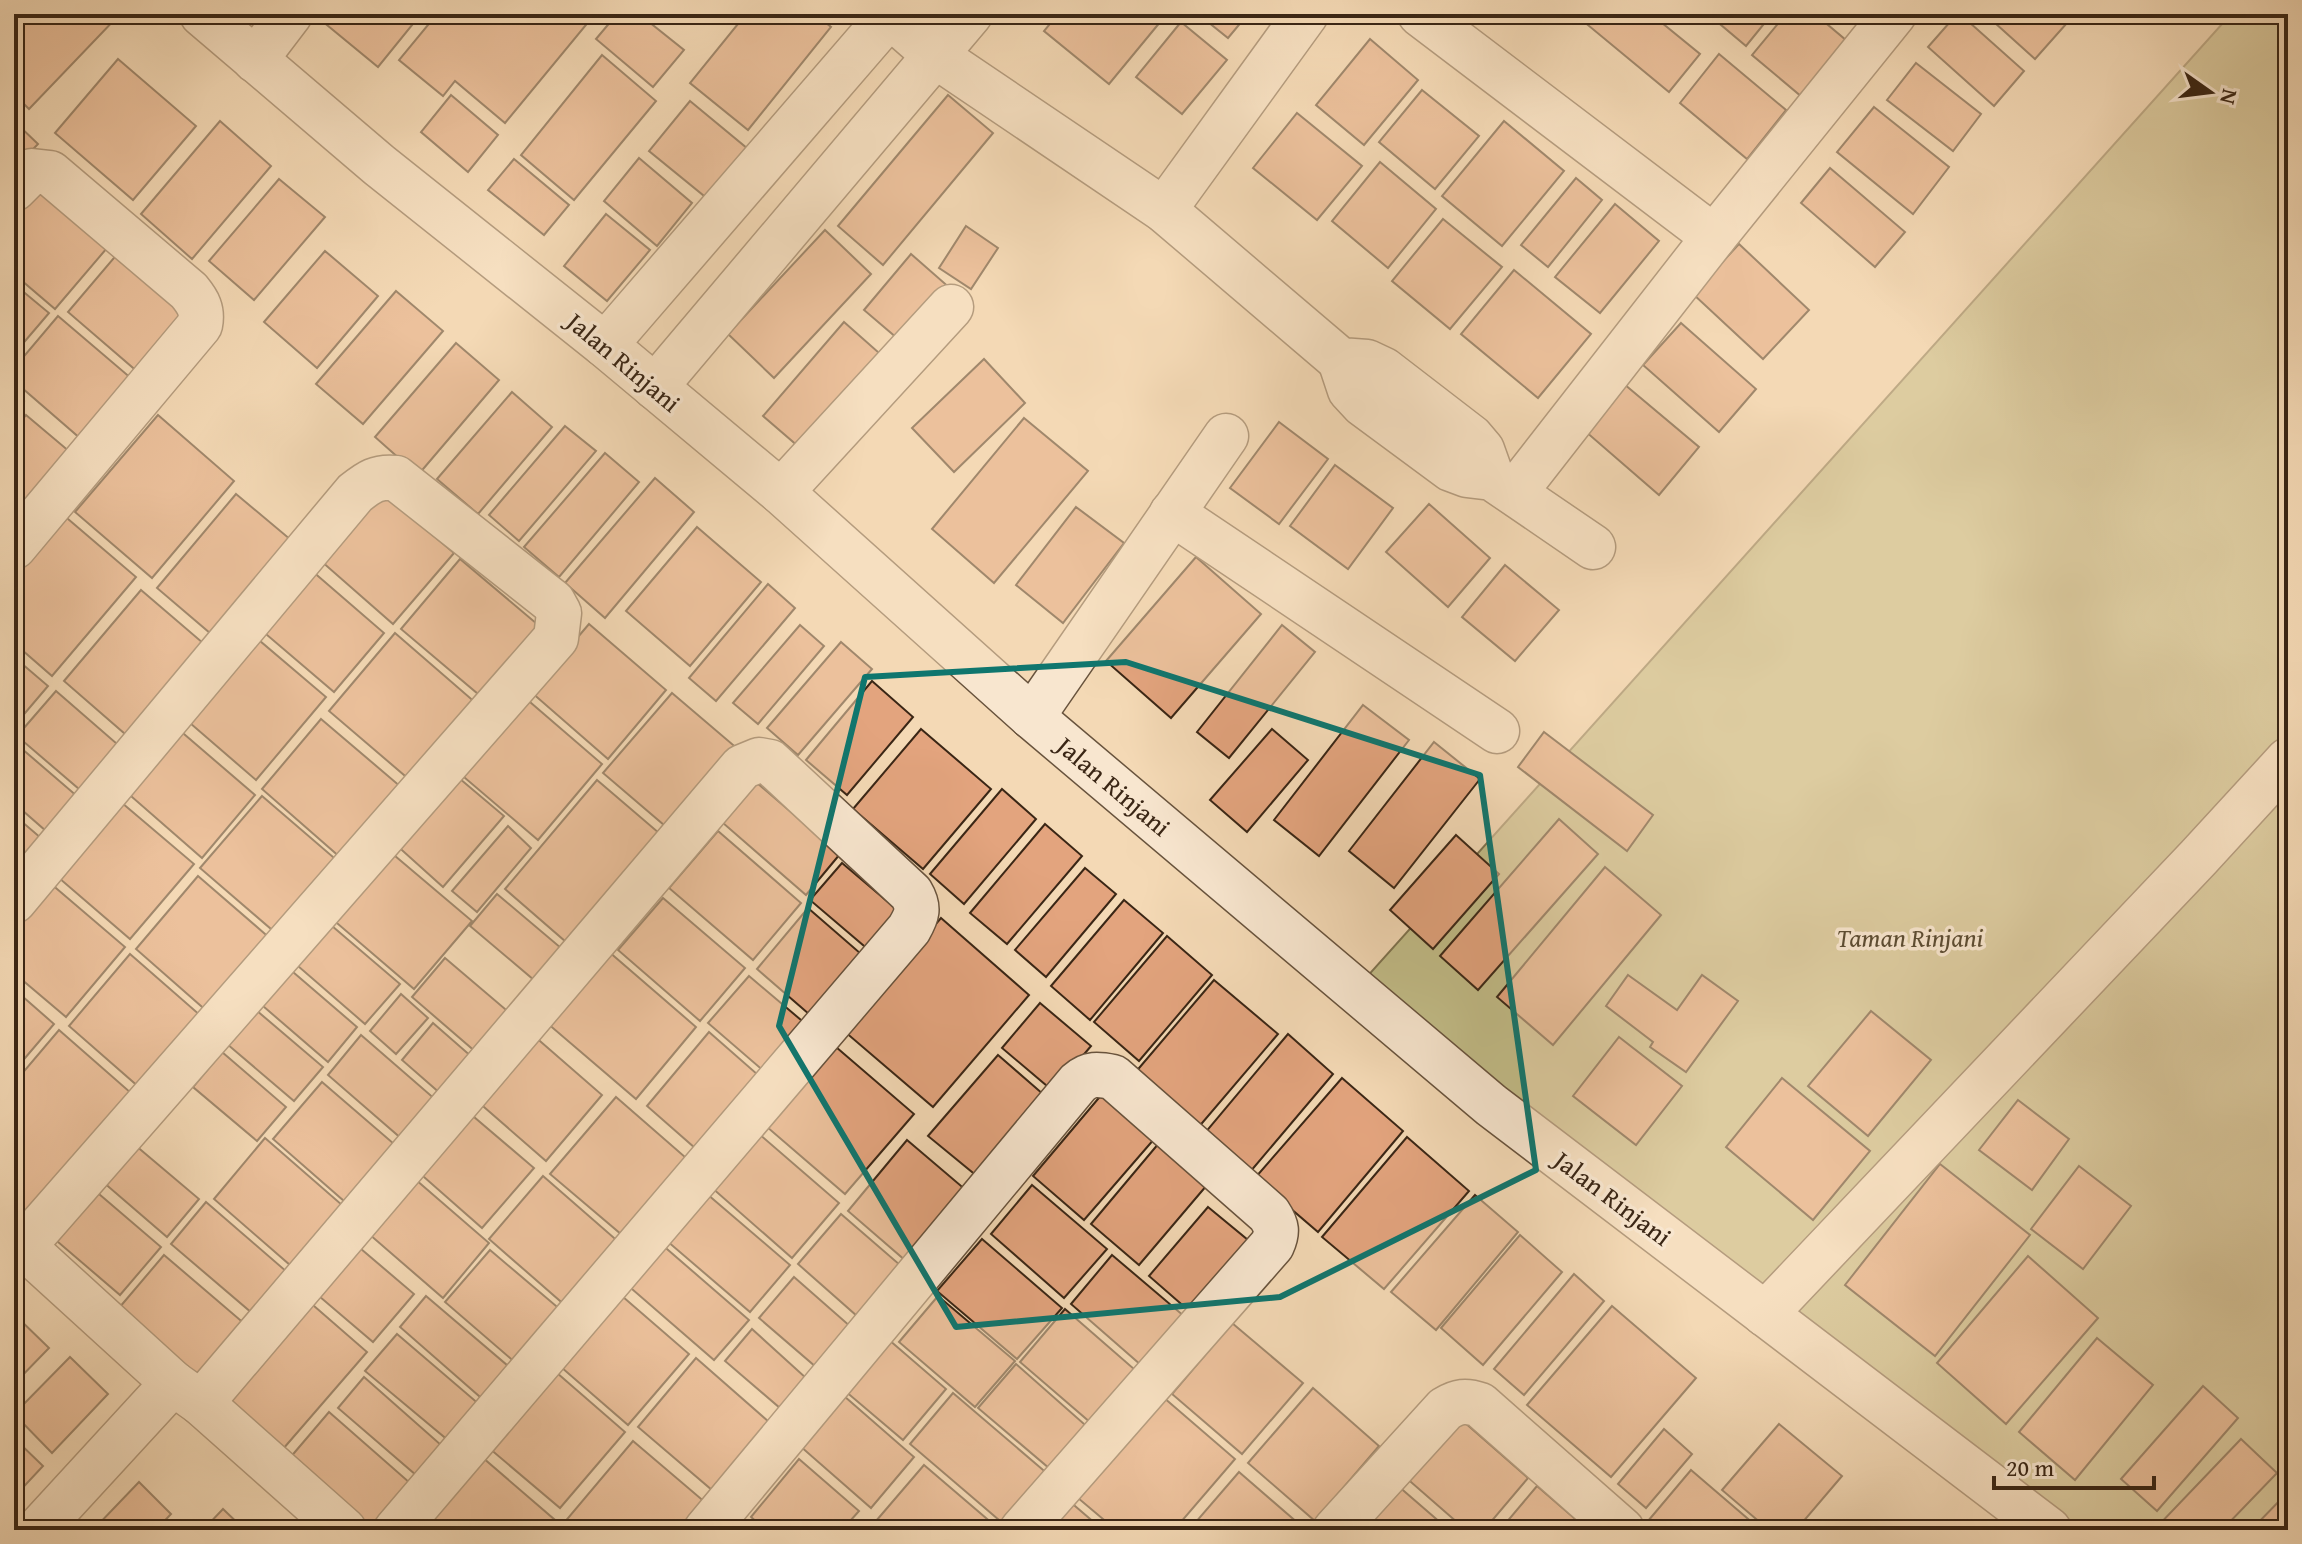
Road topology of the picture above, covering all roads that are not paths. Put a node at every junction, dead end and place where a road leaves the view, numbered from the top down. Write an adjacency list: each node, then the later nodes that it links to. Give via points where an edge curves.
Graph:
1 (202, 14): 9 (street, Jalan Rinjani)
2 (290, 14): 9 (street)
3 (889, 14): 8 (street); 14 (street)
4 (970, 14): 8 (street)
5 (1306, 14): 11 (street)
6 (1420, 14): 12 (street)
7 (1894, 14): 12 (street)
8 (936, 56): 11 (street); 15 (street)
9 (255, 60): 14 (street, Jalan Rinjani)
10 (14, 189): 20 (street, via 32,171 50,173 189,291 202,314 200,325)
11 (1164, 210): 17 (street, via 1340,360 1367,362 1384,370 1471,437)
12 (1714, 237): 17 (street)
13 (951, 307): 18 (street)
14 (605, 345): 15 (street, Jalan Rinjani)
15 (655, 387): 18 (street, Jalan Rinjani)
16 (1226, 436): 19 (street)
17 (1504, 485): 21 (street)
18 (781, 492): 22 (street, Jalan Rinjani)
19 (1172, 513): 22 (street); 23 (street)
20 (14, 547)
21 (1593, 547)
22 (1032, 717): 27 (street, Jalan Rinjani, via 1491,1105)
23 (1497, 731)
24 (2288, 760): 27 (street)
25 (14, 901): 26 (street, via 355,493 380,476 396,478 553,602 559,613 556,638)
26 (17, 1248): 28 (street)
27 (1765, 1314): 36 (street, Jalan Rinjani)
28 (187, 1393): 29 (street); 30 (street); 31 (street, via 742,767 770,762 911,893 917,916)
29 (38, 1530)
30 (344, 1530)
31 (396, 1530)
32 (706, 1530): 33 (street, via 1078,1083 1087,1075 1101,1074 1113,1077 1269,1214 1277,1235)
33 (1022, 1530)
34 (1335, 1530): 35 (street, via 1445,1409 1468,1401 1480,1405)
35 (1622, 1530)
36 (2049, 1530)

